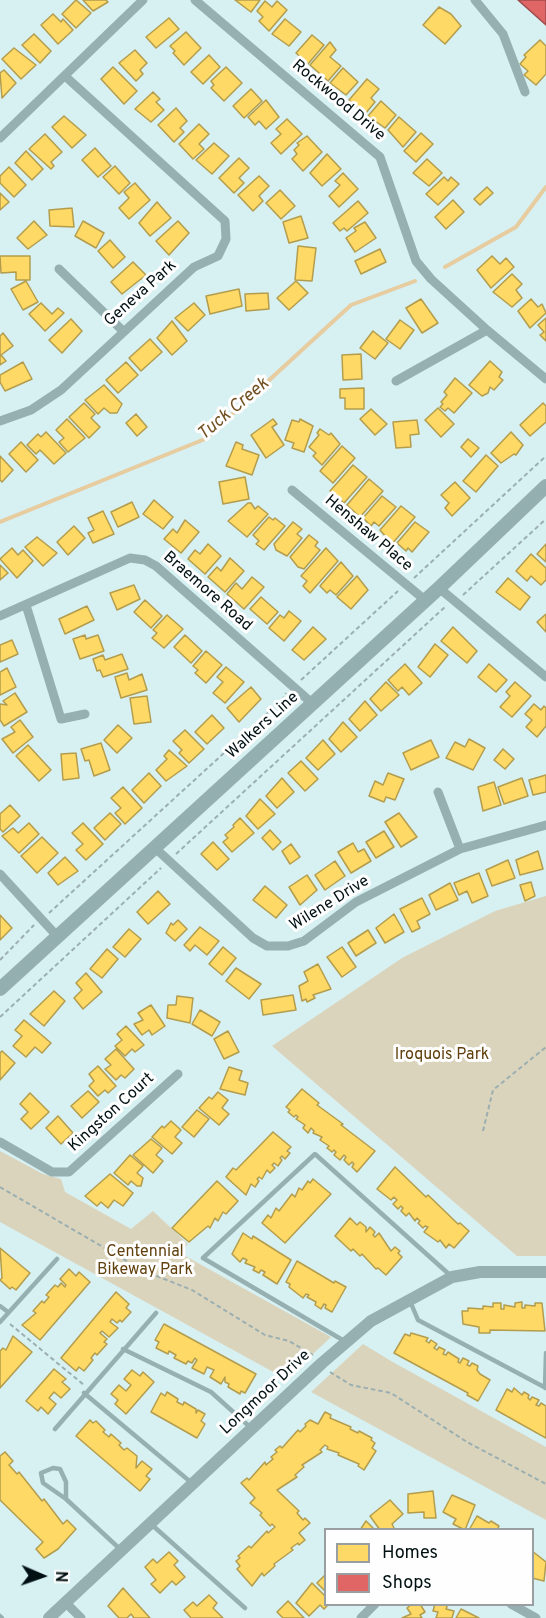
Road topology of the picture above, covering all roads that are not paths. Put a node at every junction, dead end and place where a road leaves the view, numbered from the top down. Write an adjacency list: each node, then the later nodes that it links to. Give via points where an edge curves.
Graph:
1 (143, 0): 4 (street)
2 (195, 0): 8 (street, Rockwood Drive, via 380,157 416,261)
3 (475, 0): 5 (street, via 502,34)
4 (65, 76): 6 (street); 9 (street, Geneva Park, via 225,221 226,240 218,256 194,267)
5 (525, 92)
6 (0, 138)
7 (59, 269): 9 (street)
8 (487, 330): 10 (street, Rockwood Drive); 11 (street)
9 (123, 331): 12 (street, Geneva Park, via 61,390 31,410)
10 (546, 379)
11 (396, 381)
12 (0, 421)
13 (546, 486): 15 (main road, Walkers Line)
14 (292, 490): 16 (street, Henshaw Place)
15 (439, 588): 16 (main road, Walkers Line); 19 (street)
16 (425, 600): 20 (main road, Walkers Line)
17 (26, 605): 18 (street, Braemore Road); 20 (street, Braemore Road, via 130,558 145,560); 21 (street, via 61,719)
18 (0, 616)
19 (546, 677)
20 (312, 704): 24 (main road, Walkers Line)
21 (85, 714)
22 (438, 792): 25 (street)
23 (546, 825): 25 (street, Wilene Drive)
24 (154, 848): 25 (street, Wilene Drive, via 253,938 267,946 304,941 356,902); 27 (main road, Walkers Line)
25 (460, 849)
26 (0, 874): 27 (street)
27 (57, 936): 28 (main road, Walkers Line)
28 (0, 989)
29 (178, 1074): 30 (street, Kingston Court, via 69,1172 52,1172)
30 (0, 1142)
31 (57, 1259): 36 (lane)
32 (546, 1272): 33 (street, Longmoor Drive, via 480,1272)
33 (452, 1277): 34 (street, Longmoor Drive); 39 (lane, via 315,1154 203,1258)
34 (409, 1298): 39 (street, Longmoor Drive); 42 (lane, via 417,1320)
35 (0, 1306): 36 (lane)
36 (8, 1312): 38 (lane)
37 (156, 1313): 40 (lane)
38 (1, 1320)
39 (346, 1342): 45 (street, Longmoor Drive)
40 (123, 1349): 43 (lane); 45 (lane, via 211,1392)
41 (546, 1353): 42 (lane)
42 (546, 1388)
43 (84, 1393): 44 (lane); 46 (lane)
44 (55, 1429)
45 (253, 1429): 46 (street, Longmoor Drive)
46 (193, 1484): 48 (street, Longmoor Drive)
47 (66, 1498): 47 (lane, via 43,1483 41,1473 60,1469 66,1482); 49 (lane)
48 (151, 1524): 49 (street, Longmoor Drive); 53 (lane)
49 (123, 1552): 50 (street, Longmoor Drive)
50 (66, 1603): 54 (street, Longmoor Drive); 55 (street)
51 (374, 1606): 56 (street)
52 (513, 1606): 57 (street)
53 (244, 1608)
54 (49, 1618)
55 (81, 1618)
56 (361, 1618)
57 (536, 1618)

